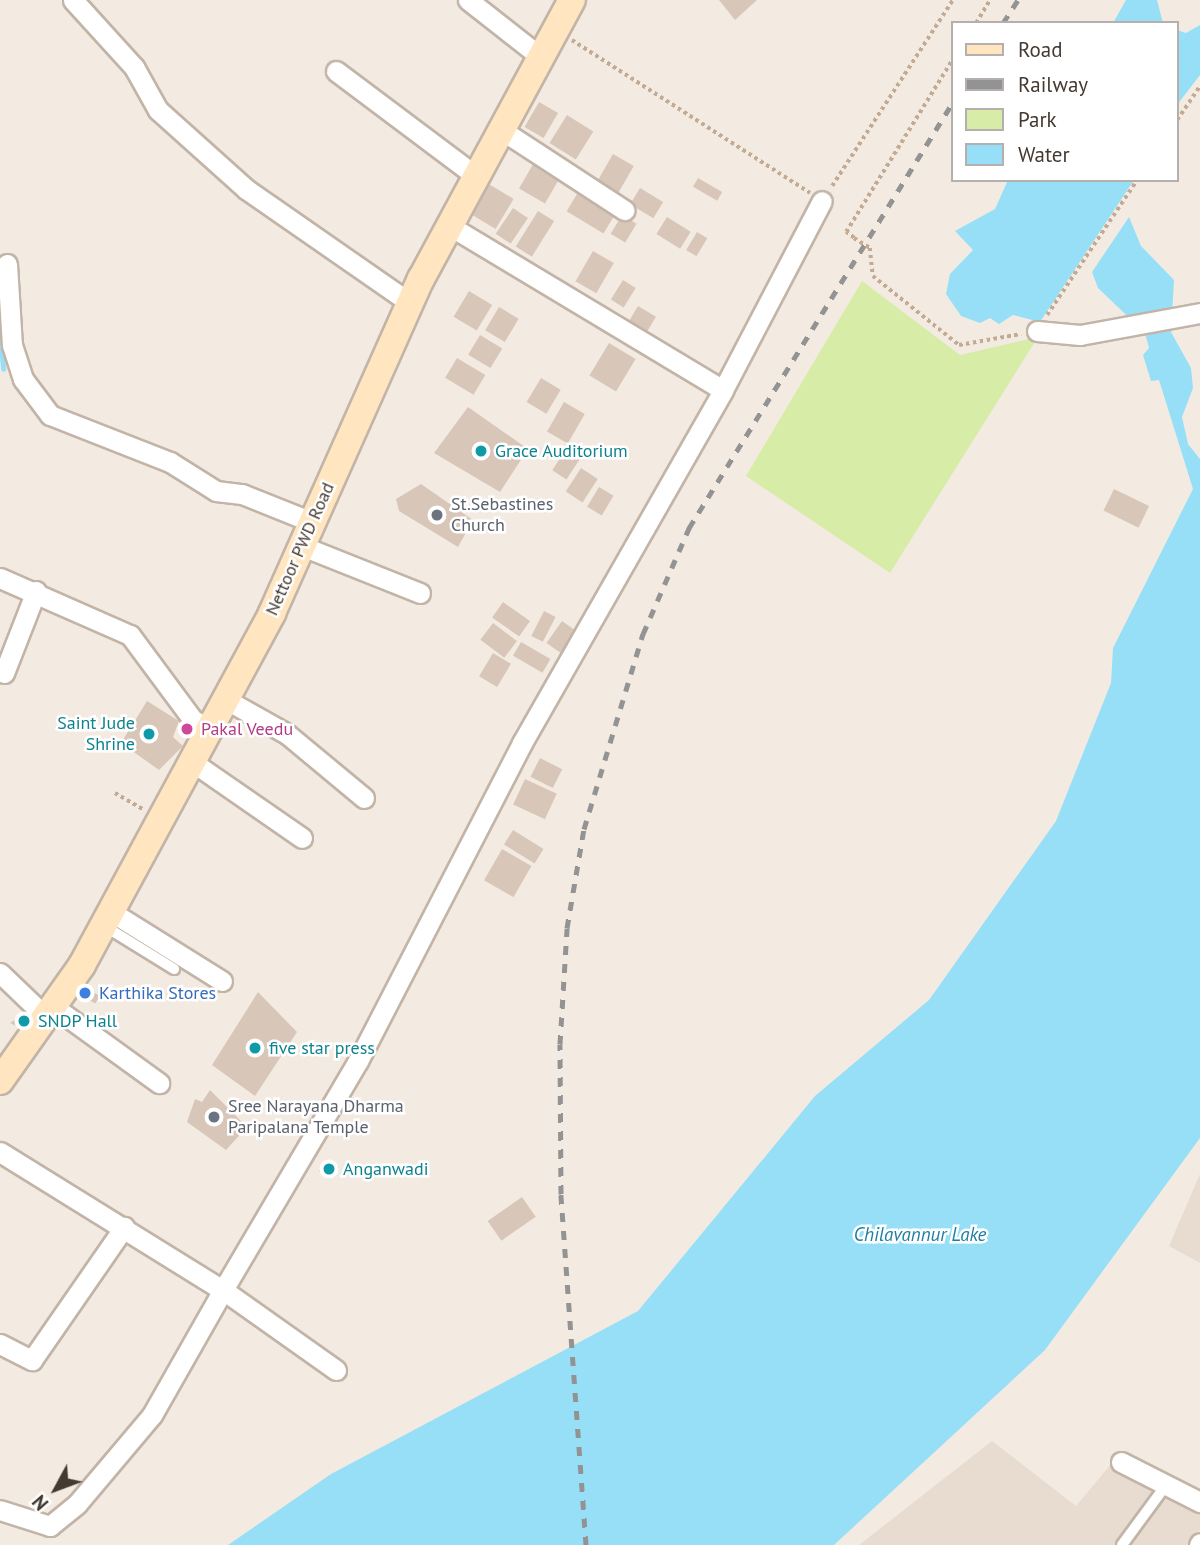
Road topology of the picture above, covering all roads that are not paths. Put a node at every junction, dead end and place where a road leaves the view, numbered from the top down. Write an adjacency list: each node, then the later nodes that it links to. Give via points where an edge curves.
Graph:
1 (73, 0): 12 (street, via 134,67 158,110 246,189)
2 (468, 0): 4 (street)
3 (572, 0): 4 (street, Nettoor PWD Road)
4 (542, 58): 6 (street, Nettoor PWD Road)
5 (336, 71): 7 (street)
6 (503, 131): 7 (street, Nettoor PWD Road); 9 (street)
7 (477, 177): 10 (street, Nettoor PWD Road)
8 (822, 201): 15 (street)
9 (624, 210)
10 (450, 226): 12 (street, Nettoor PWD Road); 15 (street)
11 (7, 264): 16 (street, via 12,345 23,379 50,415 170,462 216,491 242,494)
12 (411, 303): 16 (street, Nettoor PWD Road)
13 (1192, 315): 14 (street, via 1080,335)
14 (1037, 331)
15 (723, 390): 36 (street, via 522,743 358,1061)
16 (312, 522): 17 (street, Nettoor PWD Road)
17 (302, 546): 20 (street); 22 (street, Nettoor PWD Road)
18 (0, 578): 19 (street)
19 (36, 591): 21 (street); 23 (street, via 130,635 193,720)
20 (421, 593)
21 (4, 673)
22 (225, 699): 23 (street, Nettoor PWD Road); 25 (street, via 307,748)
23 (209, 728): 24 (street, Nettoor PWD Road)
24 (191, 761): 26 (street); 27 (street, Nettoor PWD Road)
25 (363, 798)
26 (302, 838)
27 (106, 918): 28 (lane); 30 (street); 31 (street, Nettoor PWD Road)
28 (174, 969)
29 (0, 973): 31 (street)
30 (222, 981)
31 (51, 1012): 32 (street, Nettoor PWD Road); 33 (street)
32 (0, 1081)
33 (159, 1083)
34 (0, 1152): 35 (street)
35 (124, 1227): 36 (street); 37 (street, via 32,1360)
36 (223, 1290): 38 (street); 42 (street, via 152,1415 76,1504 50,1526)
37 (0, 1344)
38 (337, 1370)
39 (1121, 1462): 40 (street)
40 (1166, 1485): 41 (street); 43 (lane)
41 (1200, 1502)
42 (0, 1510)
43 (1122, 1545)

